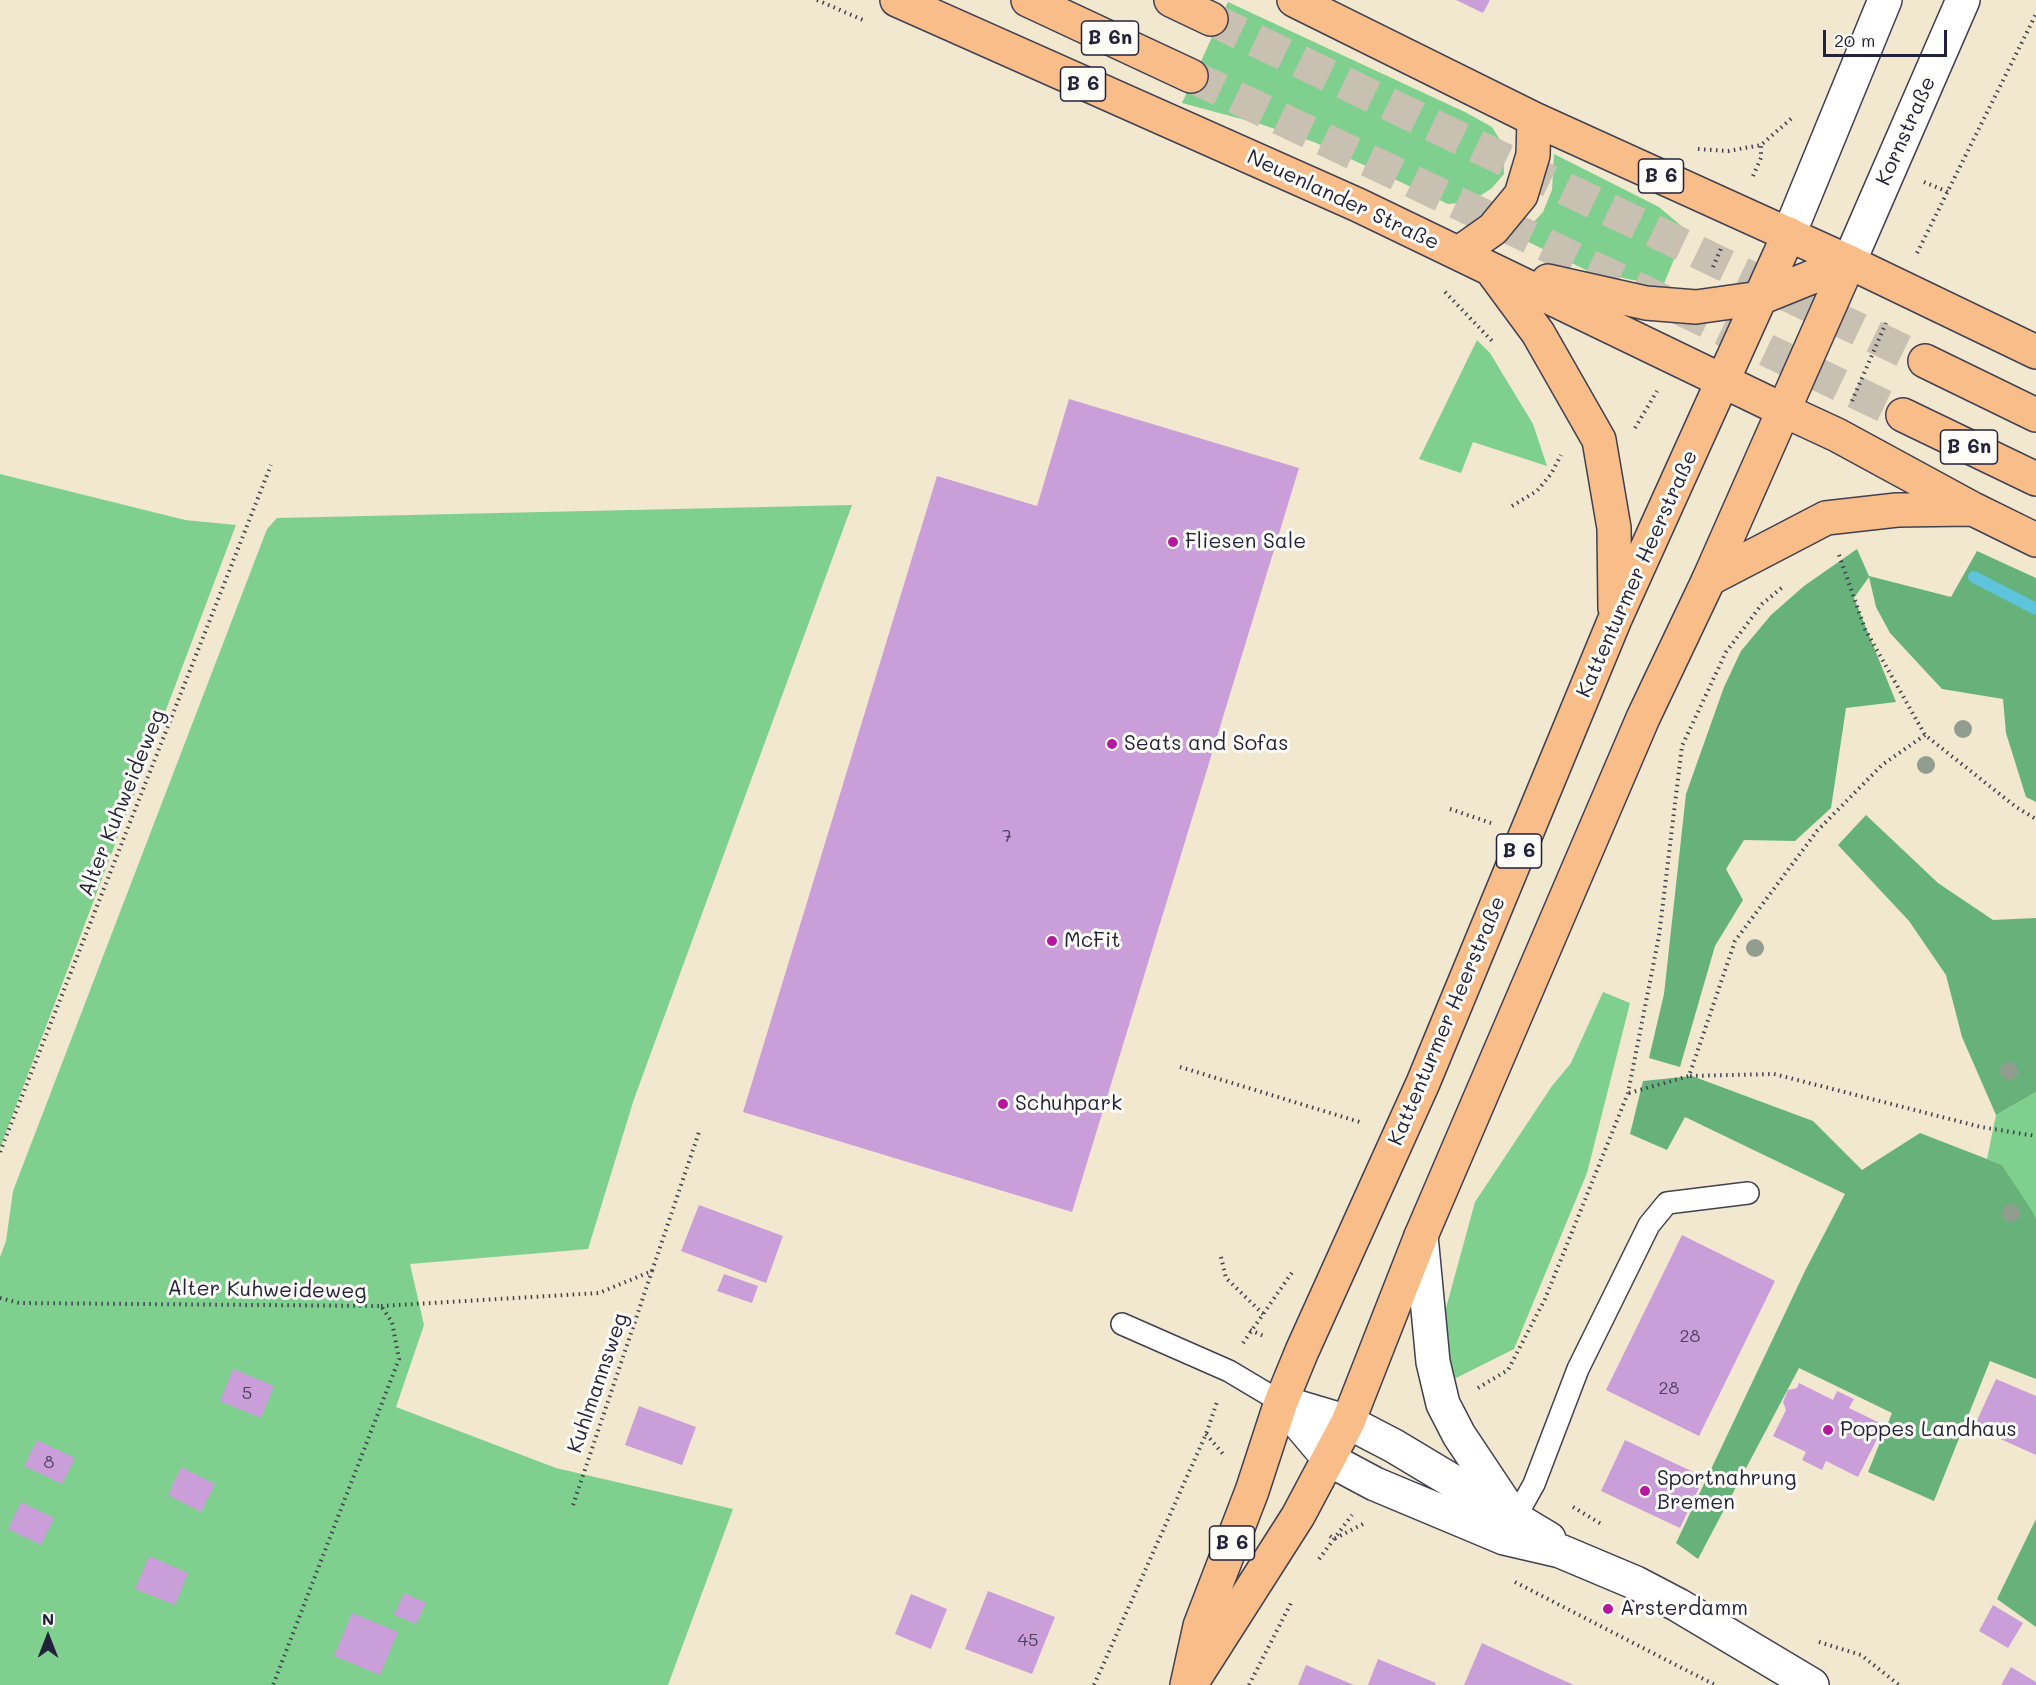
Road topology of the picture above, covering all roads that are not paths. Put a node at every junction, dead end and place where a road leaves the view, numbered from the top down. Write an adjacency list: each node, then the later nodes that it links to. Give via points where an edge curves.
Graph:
1 (897, 0): 11 (main road, Neuenlander Straße / B 6)
2 (1028, 0): 8 (main road, B 6n)
3 (1171, 0): 7 (main road)
4 (1294, 0): 9 (main road, B 6)
5 (1885, 0): 10 (street)
6 (1963, 0): 12 (street, Kornstraße)
7 (1212, 19)
8 (1191, 76)
9 (1534, 119): 10 (main road, B 6); 11 (main road, via 1533,155 1521,195 1493,230)
10 (1789, 234): 12 (main road, B 6); 14 (main road, Kattenturmer Heerstraße)
11 (1459, 253): 13 (main road, Neuenlander Straße / B 6)
12 (1849, 262): 14 (main road); 15 (main road); 18 (main road, Kattenturmer Heerstraße / B 6)
13 (1490, 268): 14 (main road, via 1646,303 1695,307); 17 (main road, Neuenlander Straße); 25 (main road, B 6, via 1538,333 1599,440 1614,528)
14 (1760, 298): 17 (main road, Kattenturmer Heerstraße)
15 (2035, 349)
16 (1925, 361): 20 (main road, B 6n)
17 (1724, 381): 18 (main road, Neuenlander Straße); 25 (main road, Kattenturmer Heerstraße / B 6)
18 (1783, 410): 22 (main road, Neuenlander Straße); 24 (main road, Kattenturmer Heerstraße / B 6)
19 (1903, 415): 21 (main road, B 6n)
20 (2036, 415)
21 (2036, 480)
22 (1973, 509): 23 (main road, Neuenlander Straße); 24 (main road, via 1897,510 1826,518)
23 (2036, 540)
24 (1708, 579): 27 (main road, Kattenturmer Heerstraße / B 6, via 1643,718)
25 (1615, 618): 29 (main road, Kattenturmer Heerstraße / B 6, via 1423,1083)
26 (1748, 1193): 32 (lane, via 1666,1203 1649,1225 1578,1369 1534,1484)
27 (1421, 1236): 30 (main road, Kattenturmer Heerstraße / B 6); 32 (street, via 1432,1362 1443,1404 1459,1435)
28 (1122, 1324): 29 (lane, via 1229,1371)
29 (1281, 1402): 30 (street); 31 (street); 34 (main road, Kattenturmer Heerstraße / B 6, via 1200,1626)
30 (1348, 1422): 31 (main road, Kattenturmer Heerstraße / B 6); 32 (street)
31 (1330, 1460): 33 (street, via 1376,1484 1504,1538); 34 (main road, Kattenturmer Heerstraße / B 6)
32 (1515, 1518): 33 (street, via 1546,1537)
33 (1560, 1551): 35 (street, via 1678,1605)
34 (1189, 1685)
35 (1812, 1685)

